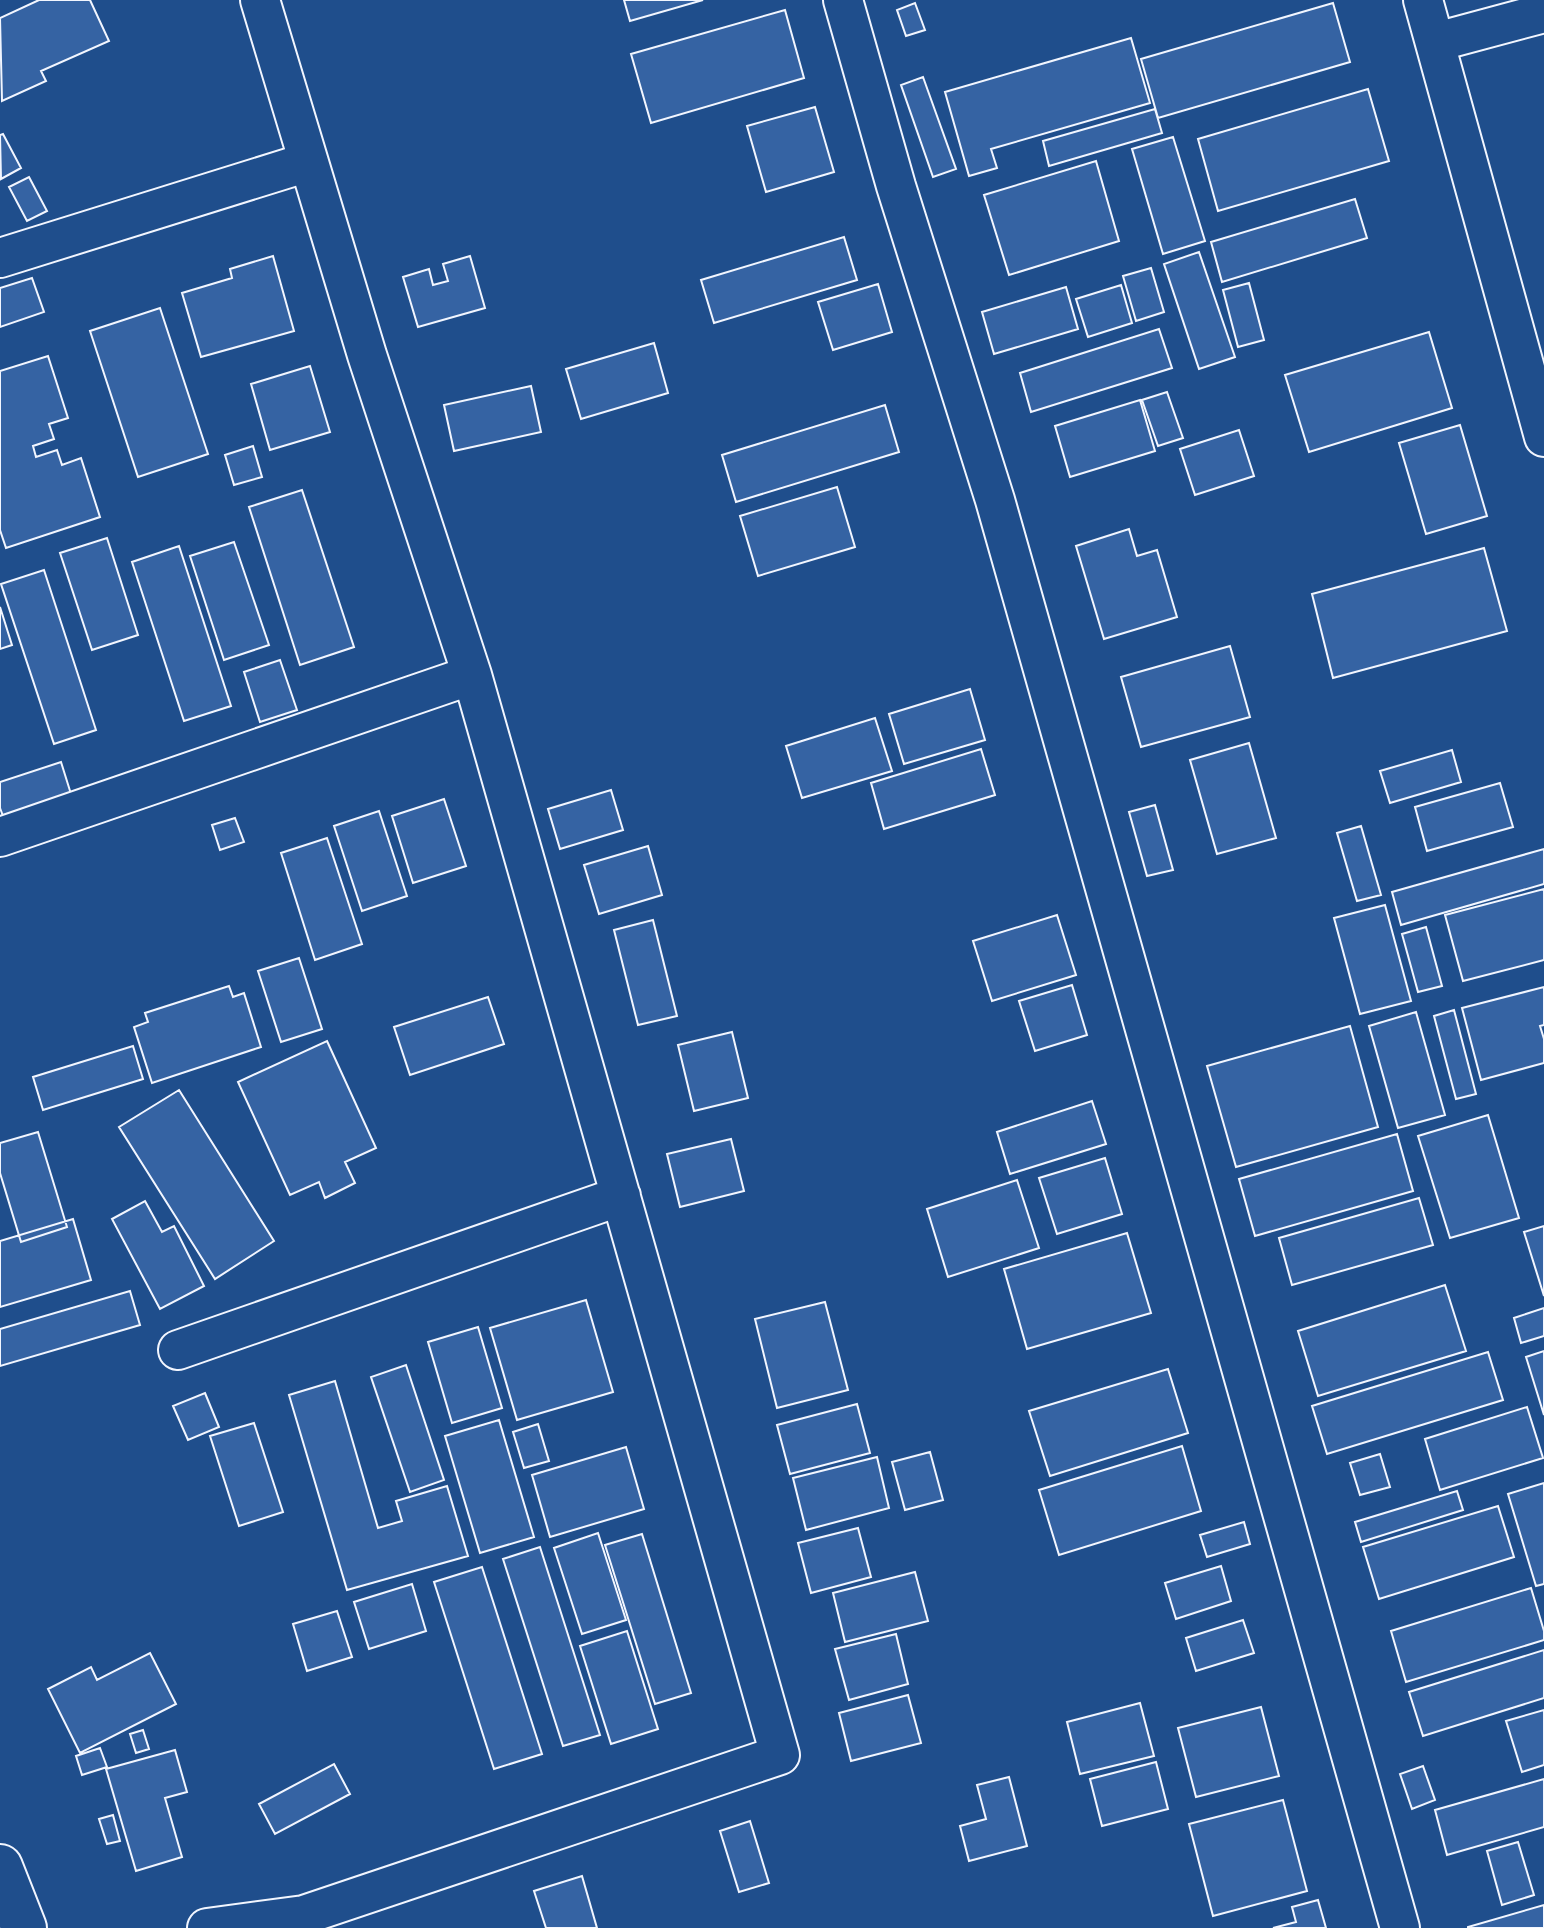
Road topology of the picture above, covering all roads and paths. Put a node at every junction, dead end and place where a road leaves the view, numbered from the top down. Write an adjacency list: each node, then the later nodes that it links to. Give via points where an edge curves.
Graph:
1 (260, 0): 6 (street)
2 (843, 0): 16 (street, via 999,515)
3 (1423, 0): 5 (street)
4 (1544, 13): 5 (street)
5 (1436, 42): 8 (street)
6 (308, 162): 7 (street); 9 (street)
7 (0, 258)
8 (1544, 437)
9 (472, 675): 10 (street); 11 (street)
10 (0, 837)
11 (621, 1196): 12 (street); 15 (street, via 780,1755 304,1915)
12 (178, 1350)
13 (0, 1867): 14 (street)
14 (24, 1928)
15 (207, 1928)
16 (1400, 1928)

